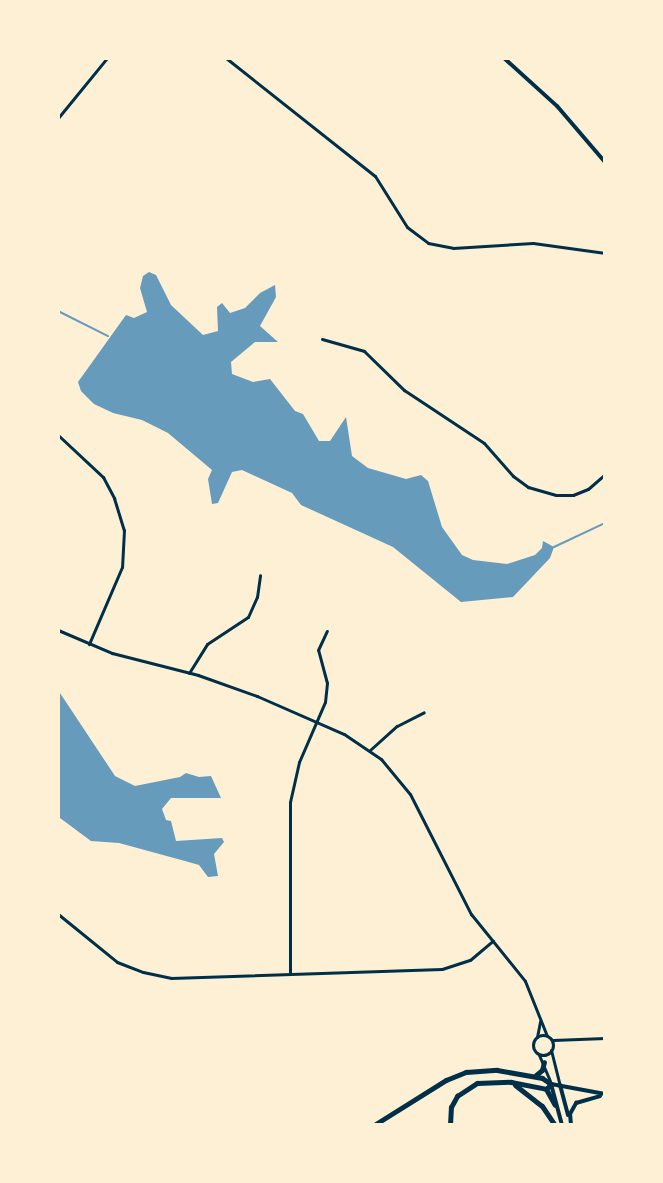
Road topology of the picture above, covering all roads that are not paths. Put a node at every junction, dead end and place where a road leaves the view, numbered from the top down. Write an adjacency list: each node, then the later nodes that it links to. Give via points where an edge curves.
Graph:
1 (107, 58): 4 (street)
2 (226, 58): 6 (street, via 375,176 407,227 428,243 453,248 533,243)
3 (504, 58): 5 (street, via 557,106)
4 (58, 116)
5 (605, 162)
6 (605, 253)
7 (322, 339): 9 (street, via 364,351 404,390 467,430 528,487 573,495)
8 (58, 435): 13 (street, via 103,477 124,530 122,567)
9 (605, 474)
10 (260, 575): 14 (street, via 248,617 207,644)
11 (58, 630): 13 (street)
12 (327, 631): 16 (street, via 318,650 327,690)
13 (88, 645): 14 (street)
14 (189, 673): 16 (street)
15 (424, 712): 17 (street, via 397,726)
16 (316, 721): 17 (street); 20 (street, via 290,802)
17 (370, 750): 19 (street, via 410,794 458,894)
18 (58, 914): 20 (street, via 105,954 153,975)
19 (493, 941): 20 (street, via 470,960 442,969); 21 (street, via 525,981)
20 (290, 972)
21 (540, 1018): 22 (street); 23 (street)
22 (537, 1037): 23 (street); 27 (street)
23 (549, 1037): 25 (street); 26 (street)
24 (605, 1038): 25 (street)
25 (562, 1042): 26 (street)
26 (552, 1049): 27 (street, via 543,1055); 31 (street)
27 (537, 1052): 28 (street)
28 (544, 1062): 29 (highway, via 541,1072); 32 (street)
29 (531, 1076): 32 (highway); 35 (highway, via 492,1070 456,1075)
30 (511, 1082): 32 (highway); 36 (highway, via 484,1082 464,1090 451,1107); 37 (highway, via 542,1106)
31 (560, 1085): 32 (street); 33 (street); 39 (street)
32 (548, 1087): 34 (highway)
33 (605, 1094): 39 (street, via 578,1101 570,1114)
34 (555, 1105): 38 (street)
35 (374, 1125)
36 (450, 1125)
37 (555, 1125)
38 (562, 1125)
39 (571, 1125)

